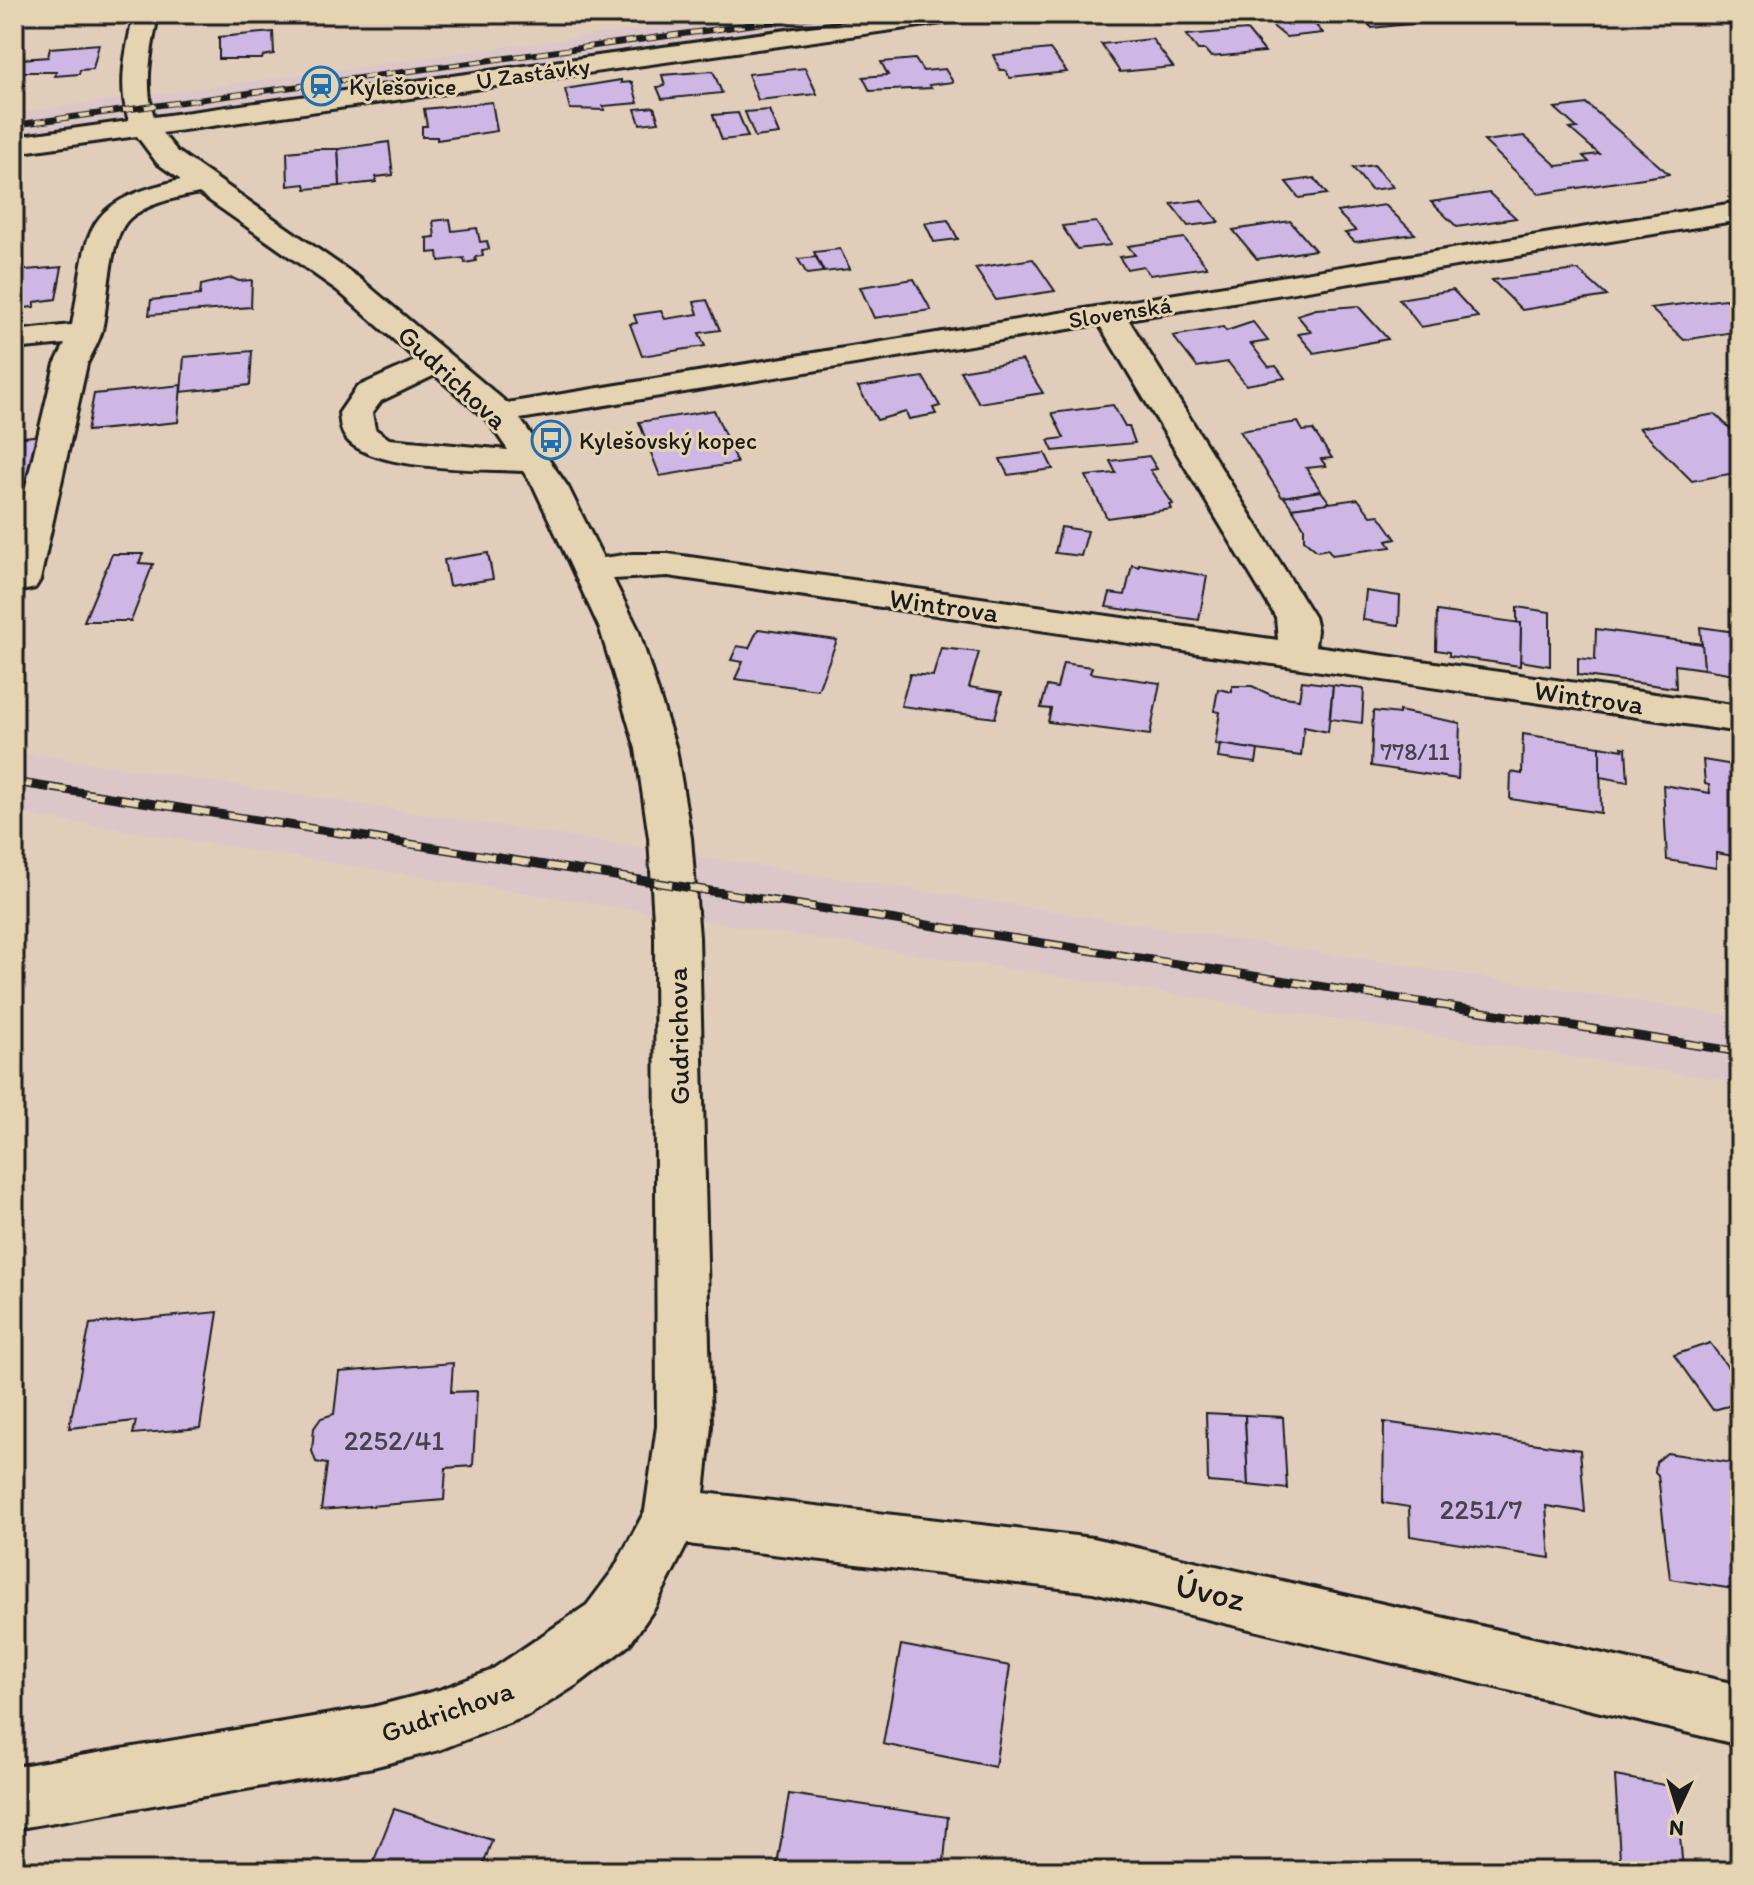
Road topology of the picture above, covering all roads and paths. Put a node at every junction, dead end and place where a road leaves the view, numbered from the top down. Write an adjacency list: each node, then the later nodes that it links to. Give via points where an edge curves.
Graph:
1 (146, 14): 3 (street, Gudrichova, via 132,92)
2 (956, 14): 3 (street, U Zastávky)
3 (144, 127): 4 (street, U Zastávky); 5 (street, Gudrichova, via 167,157)
4 (14, 145)
5 (205, 183): 8 (street, via 145,198 109,220); 10 (street, Gudrichova, via 348,284)
6 (1740, 211): 7 (street, Slovenská)
7 (1109, 314): 11 (street, Slovenská); 15 (street, via 1295,617)
8 (86, 333): 9 (street); 14 (street, via 71,364)
9 (14, 340)
10 (440, 361): 11 (street, Gudrichova); 12 (street, via 369,394 355,413 359,433 379,448)
11 (500, 414): 12 (street, Gudrichova)
12 (534, 462): 13 (street, Gudrichova)
13 (593, 571): 15 (street, Wintrova, via 668,565); 17 (street, Gudrichova, via 619,629 656,749 670,838 677,937 684,1426)
14 (22, 580)
15 (1295, 656): 16 (street, Wintrova)
16 (1740, 719)
17 (672, 1516): 18 (street, Úvoz, via 1093,1565); 19 (street, Gudrichova, via 634,1589 608,1625 508,1694 373,1737)
18 (1740, 1715)
19 (14, 1798)

